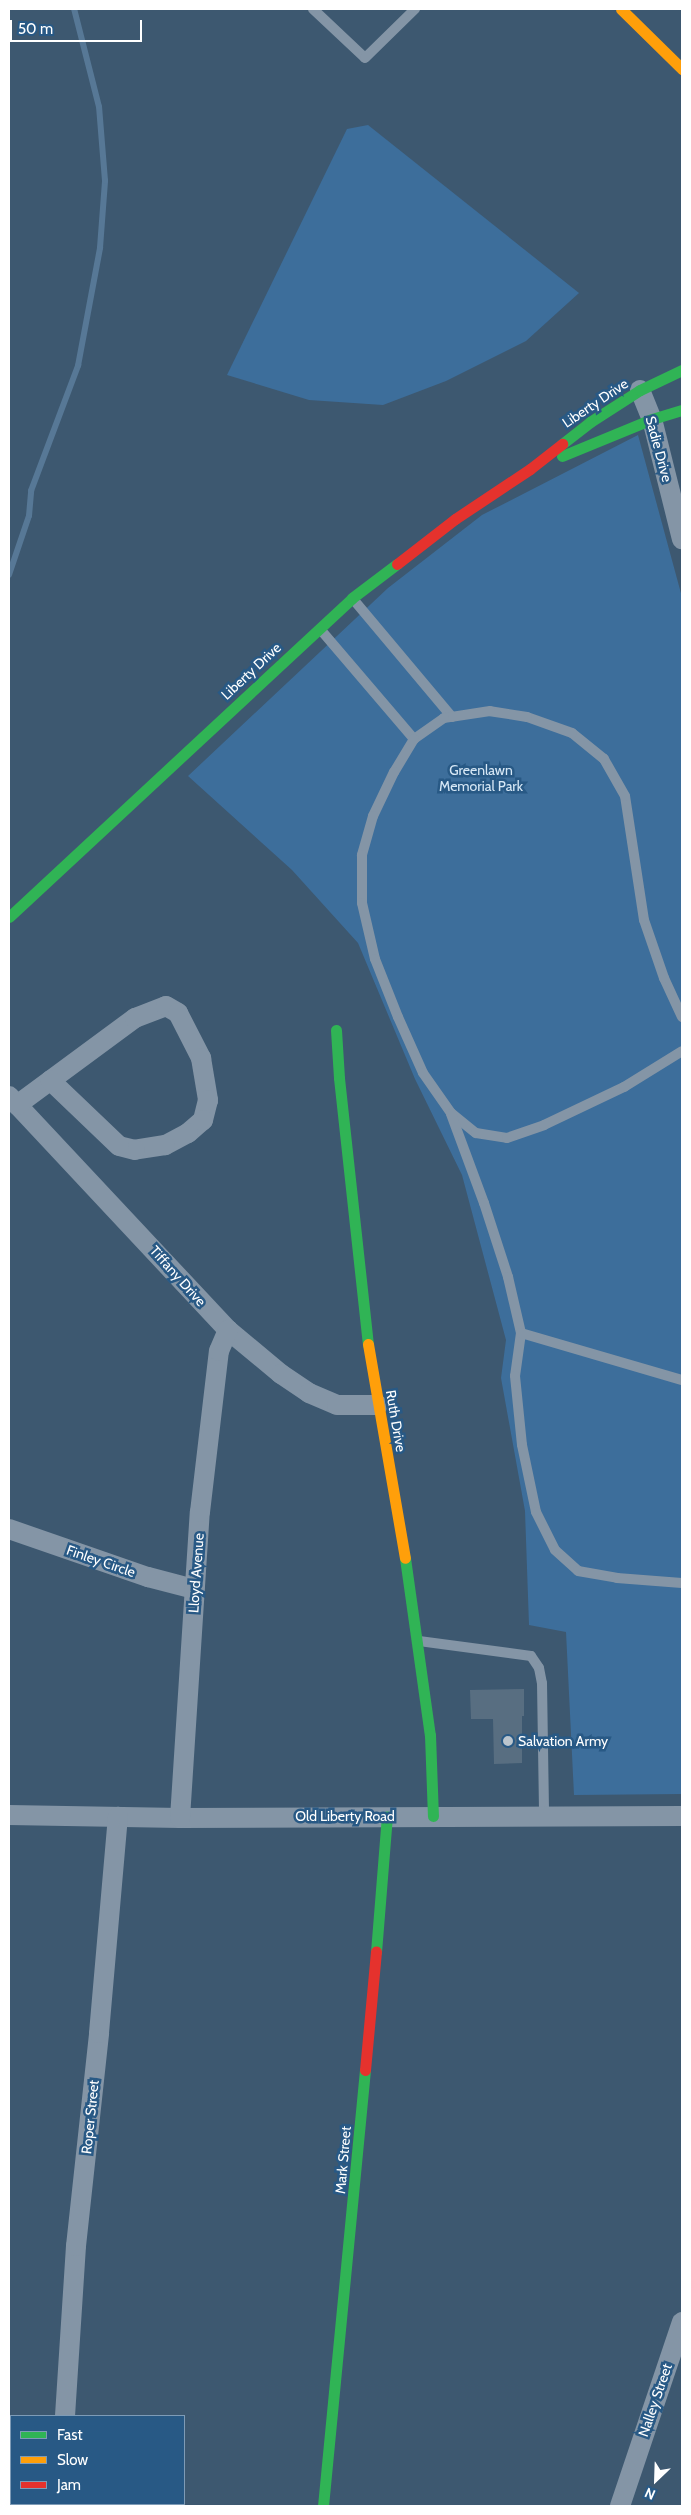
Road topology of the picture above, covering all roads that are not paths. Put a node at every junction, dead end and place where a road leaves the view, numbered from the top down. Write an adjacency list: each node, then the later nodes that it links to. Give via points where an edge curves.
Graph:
1 (313, 9): 2 (lane, via 365,58)
2 (415, 9)
3 (621, 9): 4 (street)
4 (651, 37): 5 (lane); 6 (street); 7 (street)
5 (682, 54)
6 (682, 59)
7 (682, 69)
8 (682, 370): 9 (street, Liberty Drive)
9 (640, 390): 11 (street, Sadie Drive); 12 (street, Liberty Drive, via 590,422)
10 (682, 410): 11 (street, Liberty Drive)
11 (652, 419): 12 (street, Liberty Drive); 13 (street, Sadie Drive)
12 (530, 469): 14 (street, Liberty Drive, via 455,519)
13 (682, 539)
14 (352, 598): 15 (street, Liberty Drive); 16 (lane)
15 (319, 628): 17 (lane); 18 (street, Liberty Drive)
16 (452, 717): 17 (lane, via 444,718); 19 (lane, via 490,711 527,718 572,733 604,759 625,796 644,920 664,978)
17 (414, 739): 24 (lane, via 373,816 362,855 362,903 375,959 398,1017 423,1073)
18 (9, 917)
19 (682, 1017)
20 (336, 1030): 28 (street, Ruth Drive, via 368,1349)
21 (682, 1051): 24 (lane, via 624,1087 544,1125 506,1138 476,1133)
22 (50, 1080): 22 (street, via 119,1146 135,1150 165,1146 188,1133 203,1120 208,1100 197,1050 178,1013 166,1006 134,1018); 23 (street)
23 (13, 1100): 25 (street, Tiffany Drive)
24 (450, 1113): 26 (lane, via 508,1277)
25 (228, 1330): 28 (street, Tiffany Drive, via 309,1393 337,1405); 31 (street, Lloyd Avenue, via 220,1351 211,1414)
26 (521, 1334): 27 (lane); 30 (lane, via 515,1376 522,1445 536,1512 555,1550 578,1571)
27 (682, 1380)
28 (378, 1405): 32 (street, Ruth Drive)
29 (9, 1529): 31 (street, Finley Circle, via 148,1577)
30 (682, 1583)
31 (194, 1589): 39 (street, Lloyd Avenue)
32 (417, 1640): 35 (street, Ruth Drive, via 430,1735); 38 (lane, via 532,1656 542,1683)
33 (9, 1815): 37 (street, Old Liberty Road)
34 (387, 1816): 35 (street, Old Liberty Road); 39 (street, Old Liberty Road); 42 (street, Mark Street, via 353,2213)
35 (433, 1816): 38 (street, Old Liberty Road)
36 (682, 1816): 38 (street, Old Liberty Road)
37 (118, 1817): 39 (street, Old Liberty Road); 41 (street, Roper Street, via 76,2246)
38 (544, 1817)
39 (180, 1818)
40 (682, 2322): 43 (street, Nalley Street)
41 (65, 2415)
42 (323, 2506)
43 (620, 2506)

